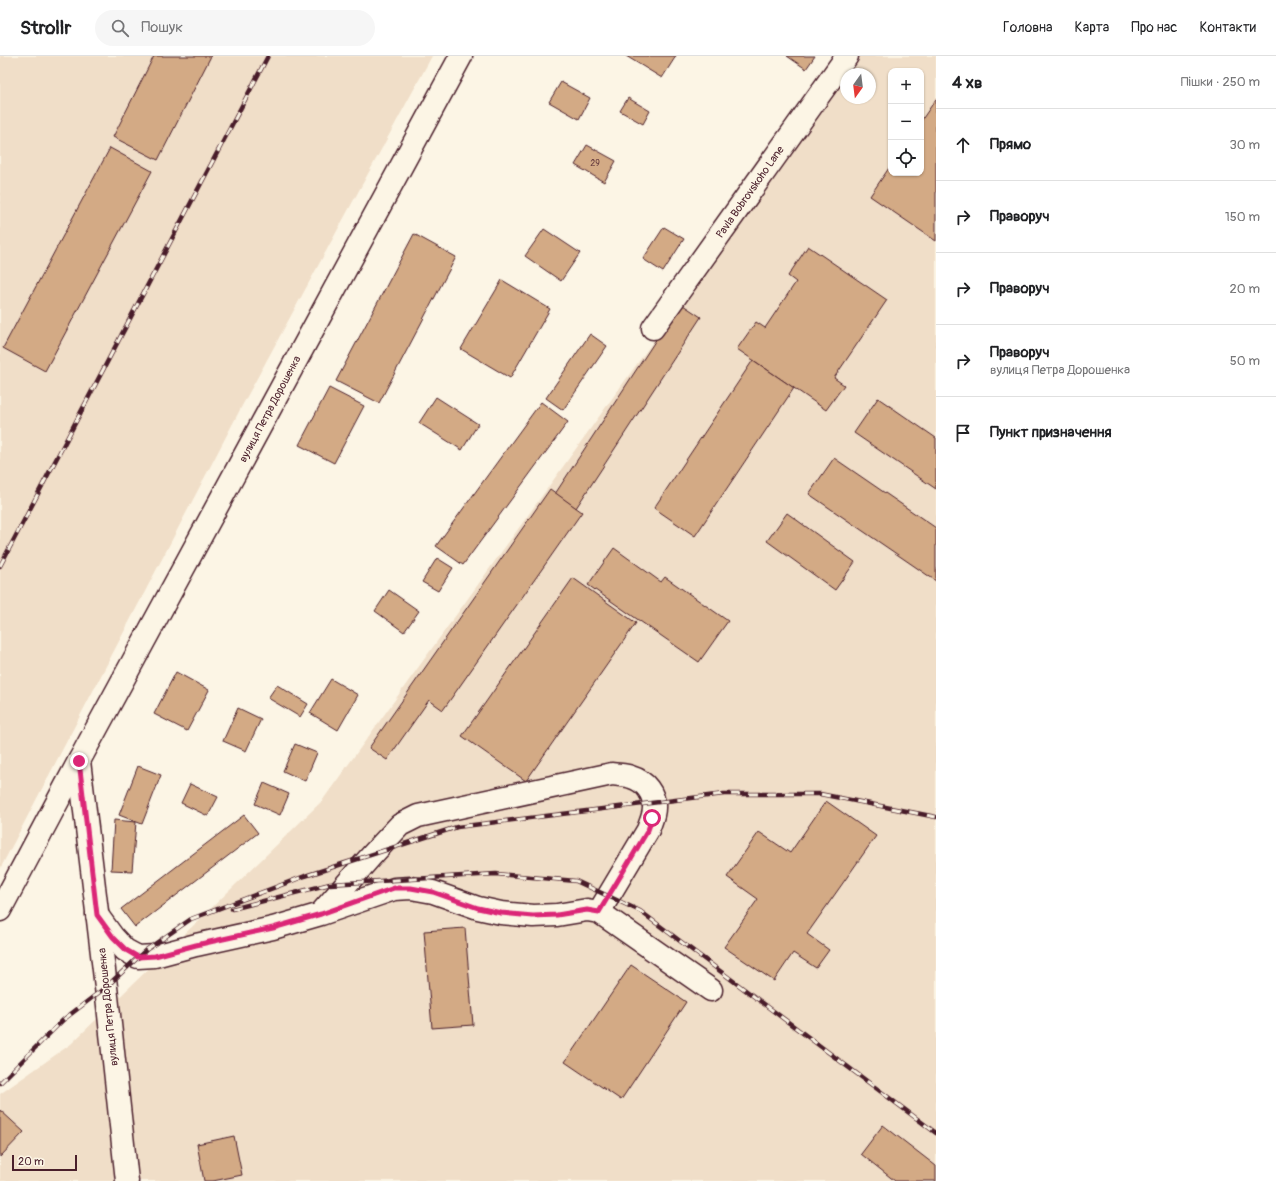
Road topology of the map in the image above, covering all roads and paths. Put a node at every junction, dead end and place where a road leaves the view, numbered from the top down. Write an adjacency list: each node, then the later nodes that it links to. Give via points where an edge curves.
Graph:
1 (461, 56): 4 (street, вулиця Петра Дорошенка)
2 (847, 56): 3 (street, Pavla Bobrovskoho Lane)
3 (653, 328)
4 (79, 761): 5 (street, вулиця Петра Дорошенка); 8 (street, вулиця Петра Дорошенка)
5 (0, 910)
6 (599, 912): 7 (street, via 587,910 533,916 501,913 478,908 433,892 394,888); 7 (street, via 648,830 652,818 654,809 650,792 642,782 630,776 612,774 418,816 396,829); 9 (street)
7 (321, 914): 8 (street, via 155,956 138,957 126,950 113,937)
8 (97, 915): 10 (street, вулиця Петра Дорошенка)
9 (711, 990)
10 (127, 1181)

